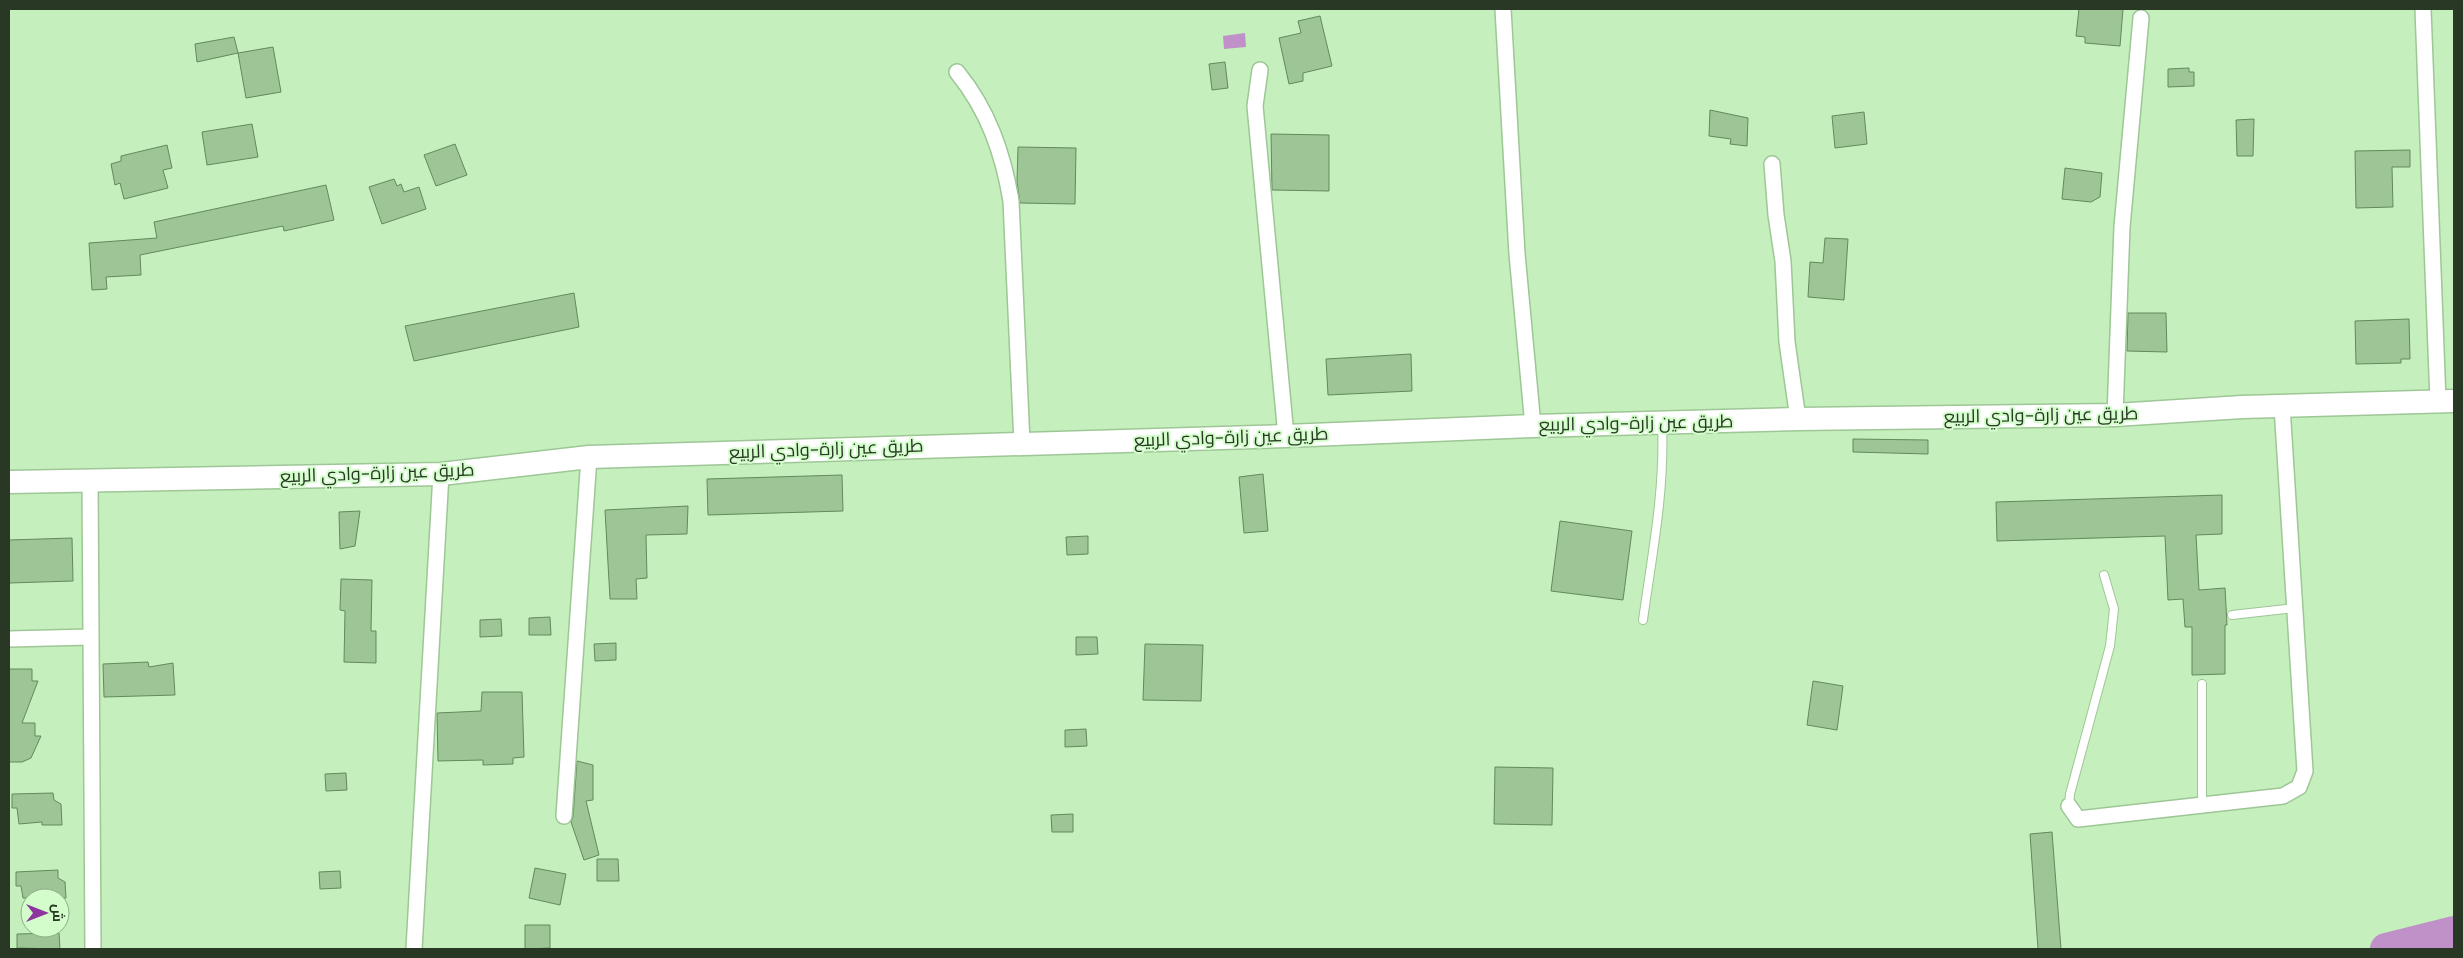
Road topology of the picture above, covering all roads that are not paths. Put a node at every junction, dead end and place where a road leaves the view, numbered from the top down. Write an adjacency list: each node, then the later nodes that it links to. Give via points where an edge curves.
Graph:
1 (1503, 9): 12 (street, via 1517,254)
2 (2423, 9): 7 (street)
3 (2141, 18): 9 (street, via 2122,227)
4 (1260, 70): 13 (street, via 1255,106)
5 (957, 72): 14 (street, via 973,91 992,130 1004,163 1011,201)
6 (1772, 164): 10 (street, via 1783,260 1788,360)
7 (2446, 401): 8 (main road, طريق عين زارة-وادي الربيع)
8 (2282, 406): 9 (main road, طريق عين زارة-وادي الربيع); 20 (street)
9 (2115, 415): 10 (main road, طريق عين زارة-وادي الربيع)
10 (1798, 419): 11 (main road, طريق عين زارة-وادي الربيع)
11 (1661, 423): 12 (main road, طريق عين زارة-وادي الربيع); 22 (lane, via 1661,496)
12 (1532, 426): 13 (main road, طريق عين زارة-وادي الربيع)
13 (1286, 436): 14 (main road, طريق عين زارة-وادي الربيع)
14 (1022, 443): 15 (main road, طريق عين زارة-وادي الربيع)
15 (589, 457): 16 (main road, طريق عين زارة-وادي الربيع); 28 (street)
16 (441, 474): 17 (main road, طريق عين زارة-وادي الربيع); 30 (street)
17 (90, 479): 18 (main road, طريق عين زارة-وادي الربيع); 23 (street)
18 (9, 482)
19 (2104, 575): 27 (lane, via 2114,609 2110,646)
20 (2294, 608): 21 (lane); 26 (street, via 2305,771 2299,787 2284,796)
21 (2232, 615)
22 (1643, 620)
23 (90, 637): 24 (street); 29 (street)
24 (9, 639)
25 (2202, 684): 26 (lane)
26 (2202, 805): 27 (street, via 2078,819)
27 (2069, 806)
28 (564, 816)
29 (93, 949)
30 (414, 949)

